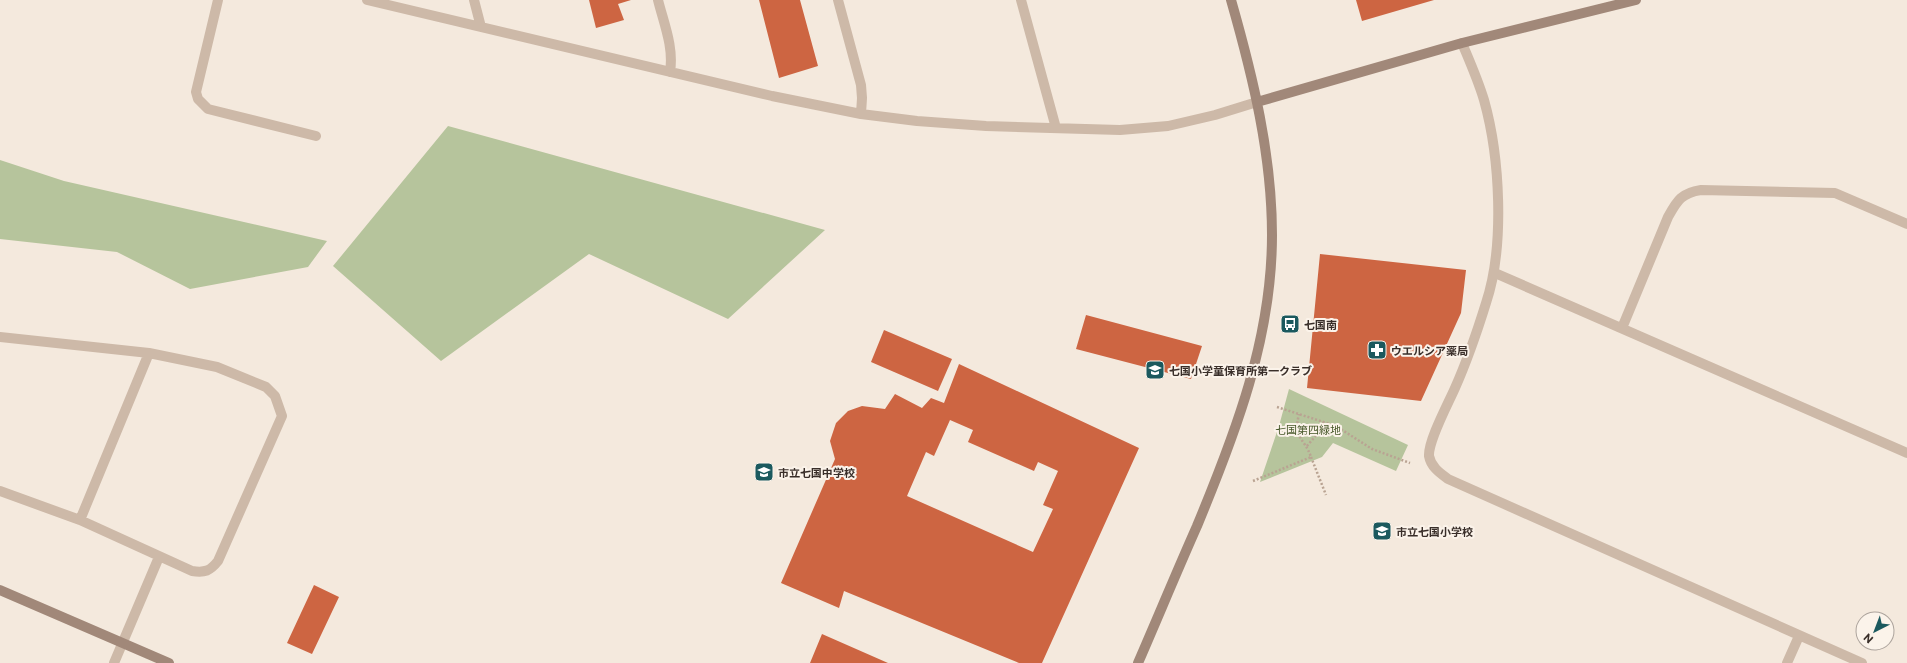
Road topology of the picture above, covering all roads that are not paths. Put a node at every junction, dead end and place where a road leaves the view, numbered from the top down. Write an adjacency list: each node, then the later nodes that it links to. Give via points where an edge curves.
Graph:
1 (218, 0): 15 (street, via 196,92 198,99 208,109)
2 (367, 0): 9 (street)
3 (474, 0): 9 (street)
4 (658, 0): 11 (street, via 670,44)
5 (838, 0): 13 (street, via 861,85)
6 (1021, 0): 14 (street)
7 (1231, 0): 12 (street)
8 (1636, 0): 10 (street)
9 (482, 27): 11 (street)
10 (1462, 43): 12 (street); 17 (street, via 1484,101 1496,162)
11 (670, 72): 13 (street)
12 (1257, 102): 14 (street, via 1168,126 1120,130); 30 (street, via 1266,145 1272,236 1258,354 1241,415)
13 (861, 114): 14 (street, via 986,126)
14 (1056, 128)
15 (316, 136)
16 (1907, 224): 18 (street, via 1835,193 1700,190 1688,192 1676,202 1668,217)
17 (1495, 273): 18 (street); 26 (street, via 1478,327 1430,448 1431,463 1448,479)
18 (1622, 328): 21 (street)
19 (0, 337): 20 (street)
20 (149, 352): 23 (street); 24 (street, via 217,367 266,387 275,396 282,416 218,561 211,569 203,572 192,571)
21 (1907, 453)
22 (0, 492): 23 (street)
23 (80, 520): 24 (street)
24 (159, 557): 27 (street)
25 (0, 590): 27 (street)
26 (1799, 636): 31 (street); 32 (street)
27 (123, 642): 28 (street); 29 (street)
28 (114, 663)
29 (169, 663)
30 (1138, 663)
31 (1787, 663)
32 (1862, 663)

